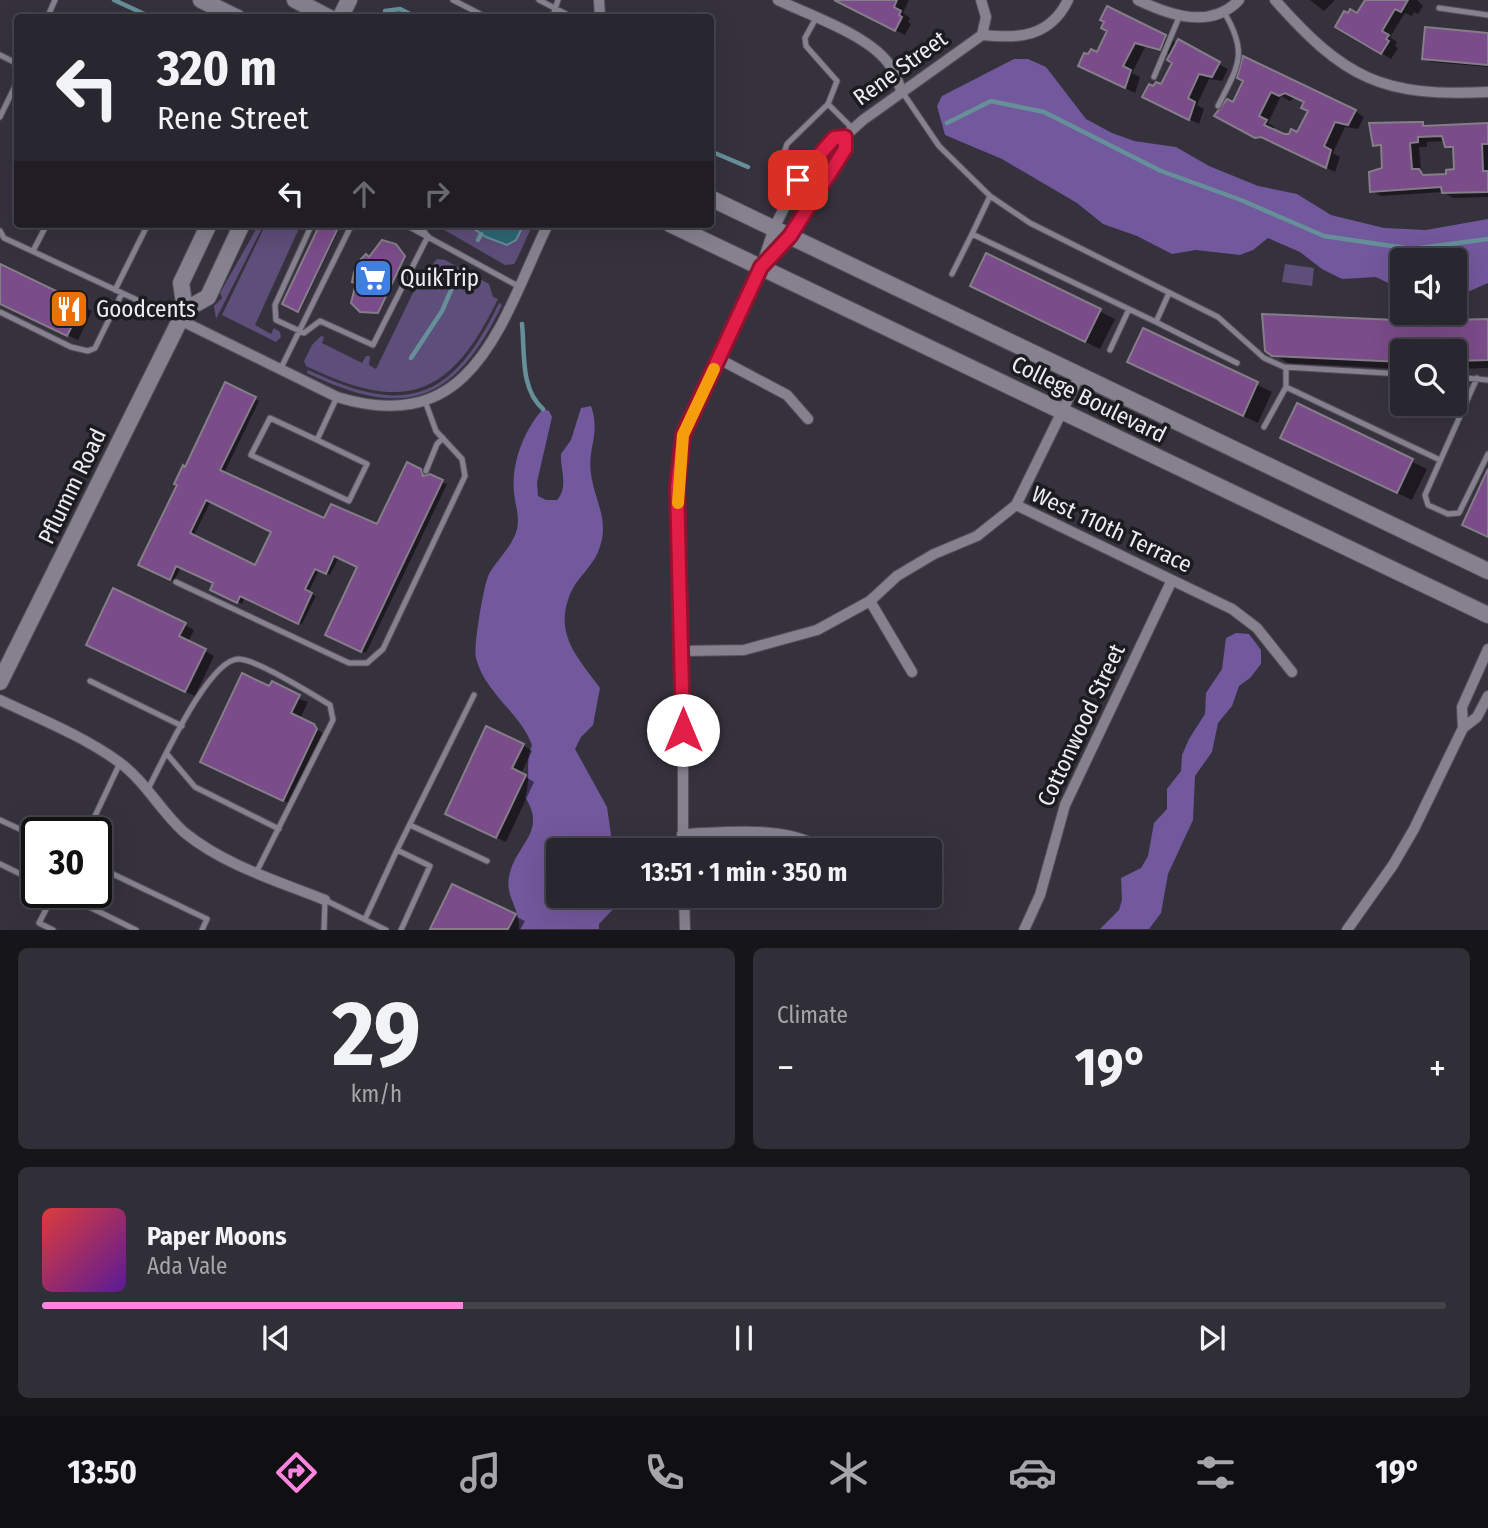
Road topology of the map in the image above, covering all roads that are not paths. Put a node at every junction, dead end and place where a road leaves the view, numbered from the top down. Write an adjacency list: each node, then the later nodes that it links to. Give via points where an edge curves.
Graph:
1 (201, 0): 16 (main road)
2 (295, 0): 13 (main road)
3 (453, 0): 17 (lane)
4 (539, 0): 14 (lane)
5 (558, 0): 14 (lane)
6 (778, 0): 22 (street)
7 (981, 0): 23 (street, via 986,17)
8 (1068, 0): 23 (street, via 1041,31 1025,37)
9 (1138, 0): 20 (street)
10 (1239, 0): 15 (street)
11 (1275, 0): 26 (street, via 1311,41 1352,70 1418,93)
12 (1438, 8): 21 (lane)
13 (311, 9)
14 (556, 9): 18 (lane); 19 (lane)
15 (1223, 10): 20 (street, via 1199,19); 29 (lane, via 1238,36 1239,64)
16 (230, 14)
17 (480, 14)
18 (554, 14)
19 (570, 14)
20 (1180, 15): 24 (lane)
21 (1488, 15)
22 (816, 18): 27 (street, via 877,51 891,66); 28 (lane, via 806,46 837,81)
23 (982, 35): 27 (street, Rene Street)
24 (1154, 77)
25 (14, 88): 30 (lane)
26 (1488, 92)
27 (902, 93): 31 (street, Rene Street); 33 (lane, via 939,146)
28 (828, 104): 31 (lane); 32 (lane, via 787,144 785,150)
29 (1218, 106)
30 (0, 117)
31 (849, 133): 32 (street, Rene Street, via 834,138); 49 (street, Rene Street, via 845,149)
32 (798, 180): 45 (street, Rene Street)
33 (990, 196): 47 (lane); 55 (lane, via 1030,223)
34 (714, 200): 45 (main road, College Boulevard)
35 (45, 228): 50 (lane)
36 (146, 228): 54 (lane)
37 (207, 228): 58 (main road, Pflumm Road, via 181,283)
38 (240, 228): 58 (main road, Pflumm Road, via 208,297)
39 (310, 228): 60 (lane, via 275,305 276,320)
40 (350, 228): 60 (lane)
41 (412, 228): 48 (lane)
42 (421, 228): 48 (lane)
43 (546, 228): 53 (street)
44 (678, 228): 51 (main road, College Boulevard)
45 (774, 228): 49 (main road, College Boulevard); 51 (street, Rene Street)
46 (0, 231): 50 (lane, via 4,238)
47 (972, 234): 52 (lane); 56 (lane)
48 (428, 236): 53 (lane); 60 (lane, via 373,345 320,321 304,333)
49 (790, 236): 51 (street, Rene Street); 67 (main road, College Boulevard)
50 (33, 251): 54 (lane)
51 (761, 267): 62 (street, Rene Street); 74 (main road, College Boulevard)
52 (952, 274)
53 (518, 286): 73 (street, via 476,366 458,383)
54 (119, 292): 57 (lane, via 95,348 88,351); 58 (lane)
55 (1170, 292): 59 (lane); 64 (lane, via 1218,317 1264,358)
56 (1129, 309): 59 (lane); 61 (lane)
57 (0, 312)
58 (183, 315): 65 (street); 93 (main road, Pflumm Road)
59 (1156, 322): 63 (lane)
60 (300, 331): 65 (lane)
61 (1110, 350)
62 (719, 359): 75 (street, via 788,395); 89 (street, Rene Street, via 683,435 680,459)
63 (1237, 363)
64 (1286, 367): 66 (lane); 71 (lane)
65 (281, 368): 72 (street)
66 (1390, 373)
67 (1079, 377): 74 (street); 83 (main road, College Boulevard)
68 (1467, 378): 69 (lane)
69 (1477, 378): 70 (lane); 80 (lane)
70 (1488, 380)
71 (1286, 387): 76 (lane); 80 (lane)
72 (337, 397): 73 (street, via 364,405); 78 (lane)
73 (425, 401): 77 (lane)
74 (1063, 412): 82 (street); 87 (main road, College Boulevard)
75 (808, 419)
76 (1264, 427)
77 (443, 438): 81 (lane); 85 (lane, via 462,459 465,476 383,649 367,663 349,663)
78 (317, 440): 78 (lane, via 270,418 251,455 349,501 367,464)
79 (1488, 454): 80 (lane, via 1459,513 1448,514 1428,505 1424,495)
80 (1440, 460)
81 (426, 471)
82 (1016, 505): 84 (street, West 110th Terrace); 86 (street, West 110th Terrace, via 977,536 897,576)
83 (1488, 571)
84 (1172, 580): 91 (street, West 110th Terrace, via 1232,609 1257,628); 128 (street, Cottonwood Street, via 1065,805 1040,895)
85 (176, 582)
86 (870, 601): 89 (street, West 110th Terrace, via 817,630 771,644); 90 (street)
87 (1488, 615)
88 (1488, 649): 98 (street, via 1462,708)
89 (683, 651): 107 (street, Rene Street)
90 (912, 671)
91 (1292, 672)
92 (90, 681): 97 (lane)
93 (0, 682)
94 (474, 695): 104 (lane)
95 (1488, 696): 98 (street, via 1477,717)
96 (0, 700): 100 (street)
97 (182, 726): 99 (lane); 105 (lane, via 200,692 226,662 240,659 330,705 333,720)
98 (1463, 728): 129 (street, via 1402,851)
99 (167, 754): 101 (lane); 105 (lane, via 195,787)
100 (120, 763): 101 (street); 102 (lane)
101 (148, 789): 113 (street, via 184,832 231,863)
102 (95, 817)
103 (0, 820): 106 (lane)
104 (410, 825): 110 (lane); 111 (lane)
105 (279, 829): 113 (lane)
106 (21, 830)
107 (682, 834): 108 (street, Rene Street); 109 (street, via 769,832)
108 (682, 838)
109 (791, 838)
110 (397, 850): 120 (lane); 126 (lane, via 430,866)
111 (487, 861)
112 (0, 864): 114 (lane)
113 (256, 873): 116 (street)
114 (21, 874)
115 (112, 874): 123 (lane, via 207,919)
116 (326, 900): 120 (lane); 124 (lane)
117 (48, 908): 121 (lane, via 39,923)
118 (91, 908): 122 (lane)
119 (684, 908): 127 (street)
120 (365, 919): 125 (lane)
121 (53, 929)
122 (136, 929)
123 (202, 929)
124 (324, 929)
125 (386, 929)
126 (401, 929)
127 (685, 929)
128 (1024, 929)
129 (1347, 929)

